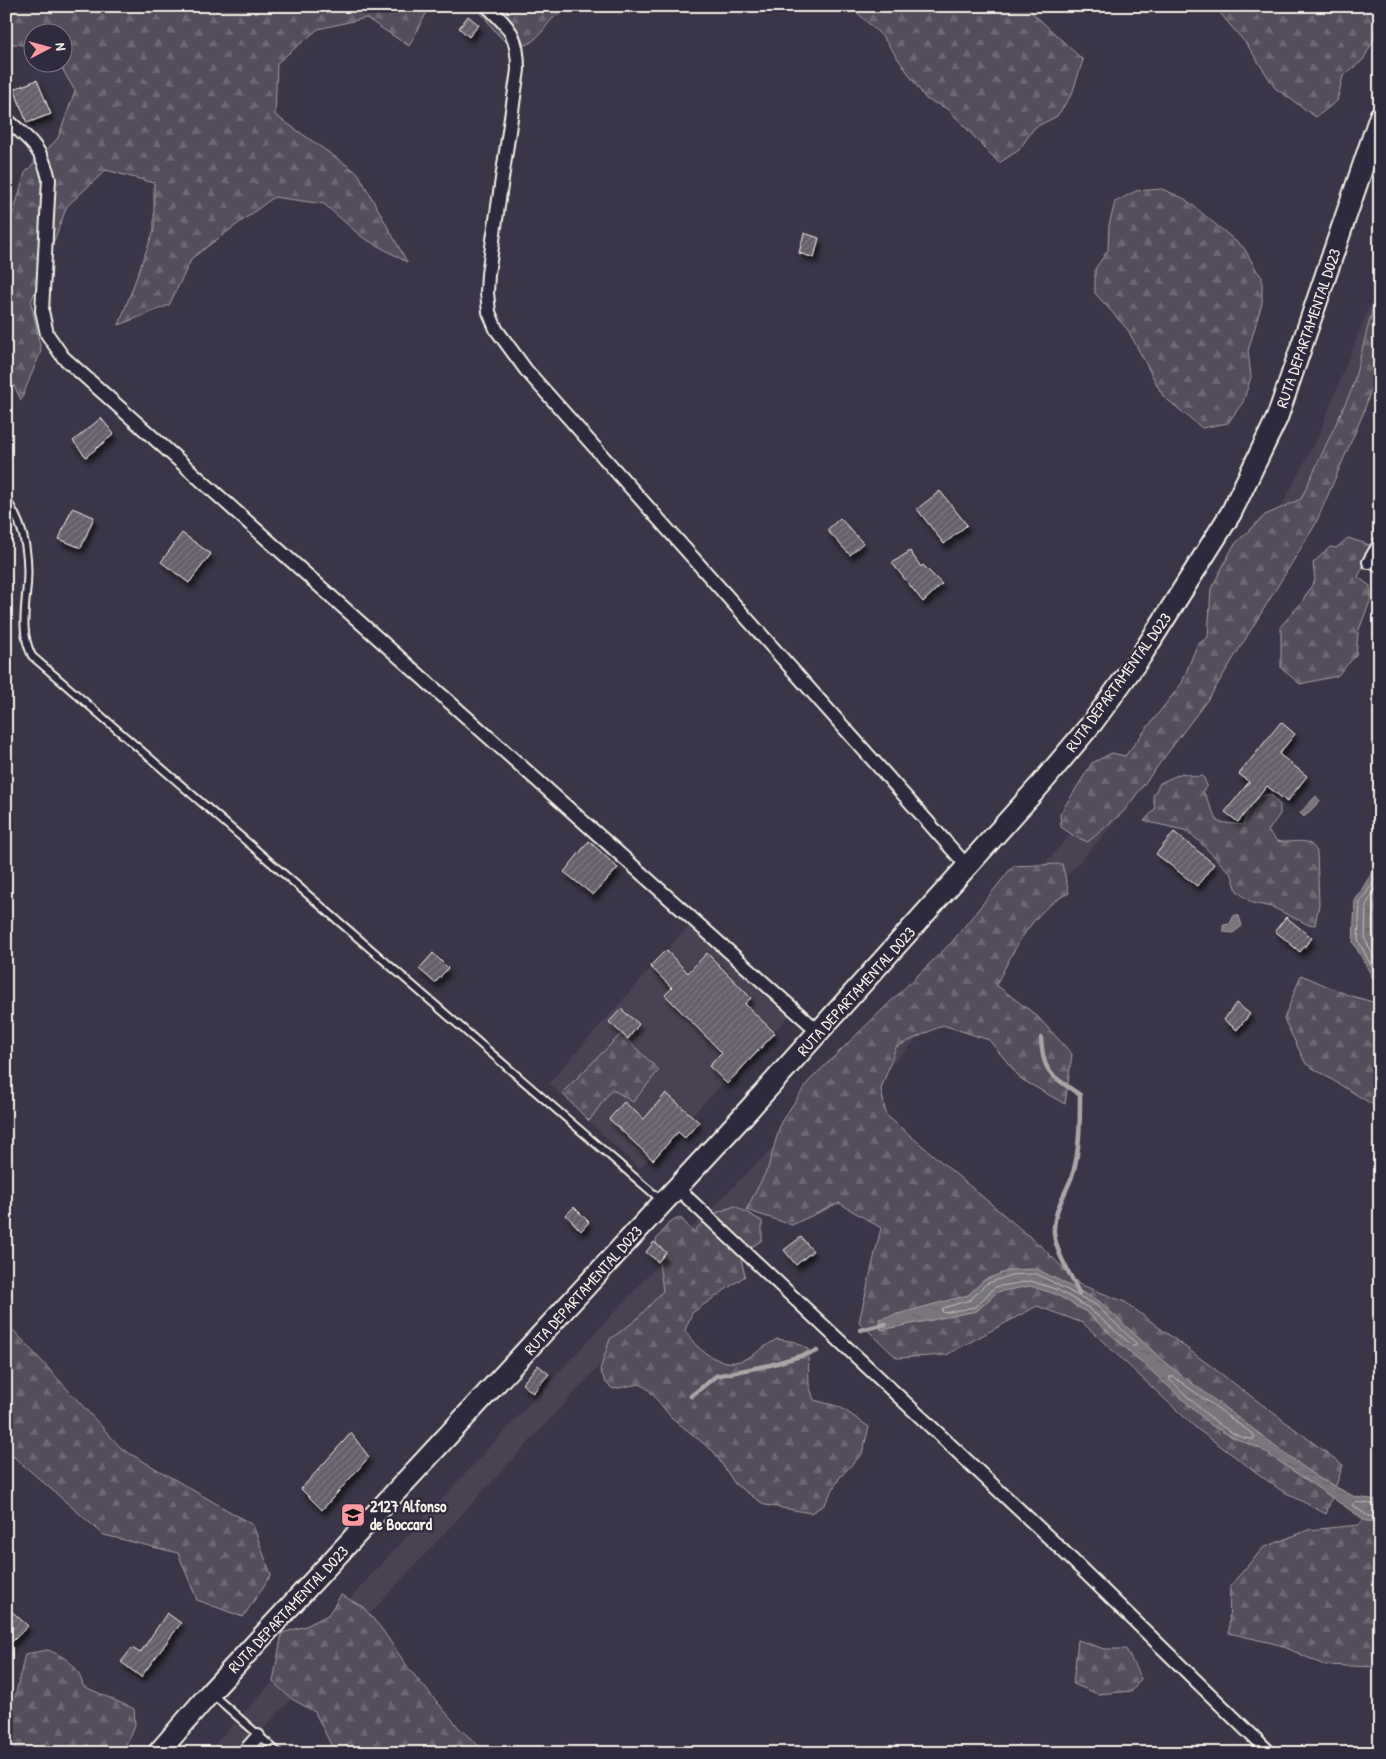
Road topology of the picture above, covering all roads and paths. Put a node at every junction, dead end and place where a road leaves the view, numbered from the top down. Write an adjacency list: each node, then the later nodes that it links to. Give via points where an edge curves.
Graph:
1 (487, 6): 8 (street, via 511,29 518,52 488,274 489,312 496,329 526,370)
2 (1380, 116): 8 (main road, RUTA DEPARTAMENTAL D023, via 1277,418 1231,513 1141,656 1092,722)
3 (6, 119): 9 (street, via 40,151 46,166 49,179 42,311 47,334 63,356)
4 (6, 499): 10 (lane, via 17,516 27,546 24,632 32,656)
5 (1380, 543): 6 (street)
6 (1369, 562): 7 (lane)
7 (1380, 570)
8 (967, 866): 9 (main road, RUTA DEPARTAMENTAL D023)
9 (819, 1032): 10 (main road, RUTA DEPARTAMENTAL D023)
10 (670, 1195): 11 (main road, RUTA DEPARTAMENTAL D023); 16 (street, via 1060,1548)
11 (210, 1693): 12 (lane); 13 (main road, RUTA DEPARTAMENTAL D023)
12 (258, 1736): 14 (street); 15 (lane)
13 (158, 1753)
14 (243, 1753)
15 (279, 1753)
16 (1270, 1753)

